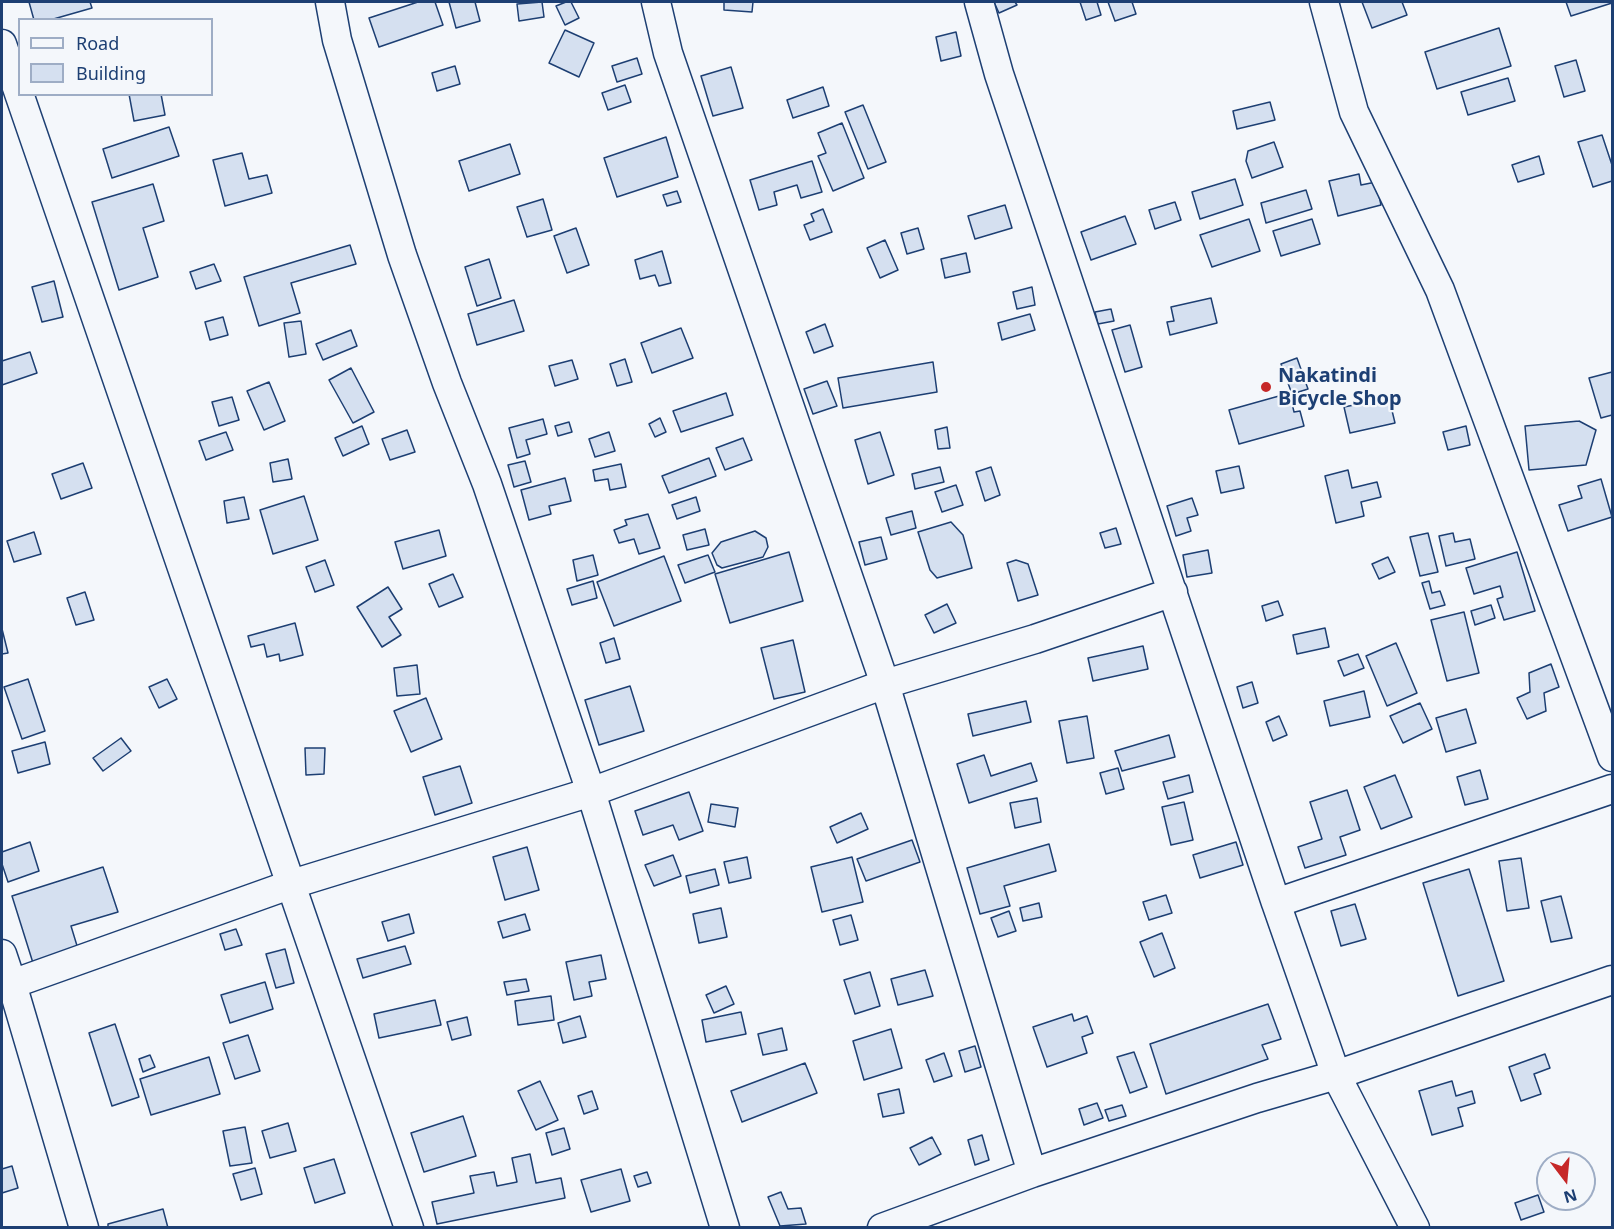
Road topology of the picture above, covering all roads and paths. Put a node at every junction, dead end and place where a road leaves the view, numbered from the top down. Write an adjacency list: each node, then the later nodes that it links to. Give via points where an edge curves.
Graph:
1 (330, 2): 12 (street, via 337,40 402,255 487,484)
2 (656, 2): 9 (street, via 672,64)
3 (979, 2): 8 (street, via 999,74)
4 (1324, 2): 10 (street, via 1354,112 1440,290)
5 (2, 44): 6 (street)
6 (18, 90)
7 (20, 96): 13 (street)
8 (1173, 592): 9 (street); 14 (street)
9 (885, 684): 12 (street); 19 (street)
10 (1612, 757)
11 (1612, 789): 14 (street)
12 (591, 792): 13 (street); 23 (street)
13 (292, 884): 17 (street); 22 (street)
14 (1276, 903): 18 (street)
15 (2, 954): 17 (street)
16 (1612, 980): 18 (street)
17 (12, 984): 21 (street)
18 (1336, 1075): 19 (street); 25 (street)
19 (1032, 1173): 20 (street)
20 (924, 1220): 24 (street)
21 (84, 1227)
22 (410, 1227)
23 (725, 1227)
24 (882, 1227)
25 (1415, 1227)

